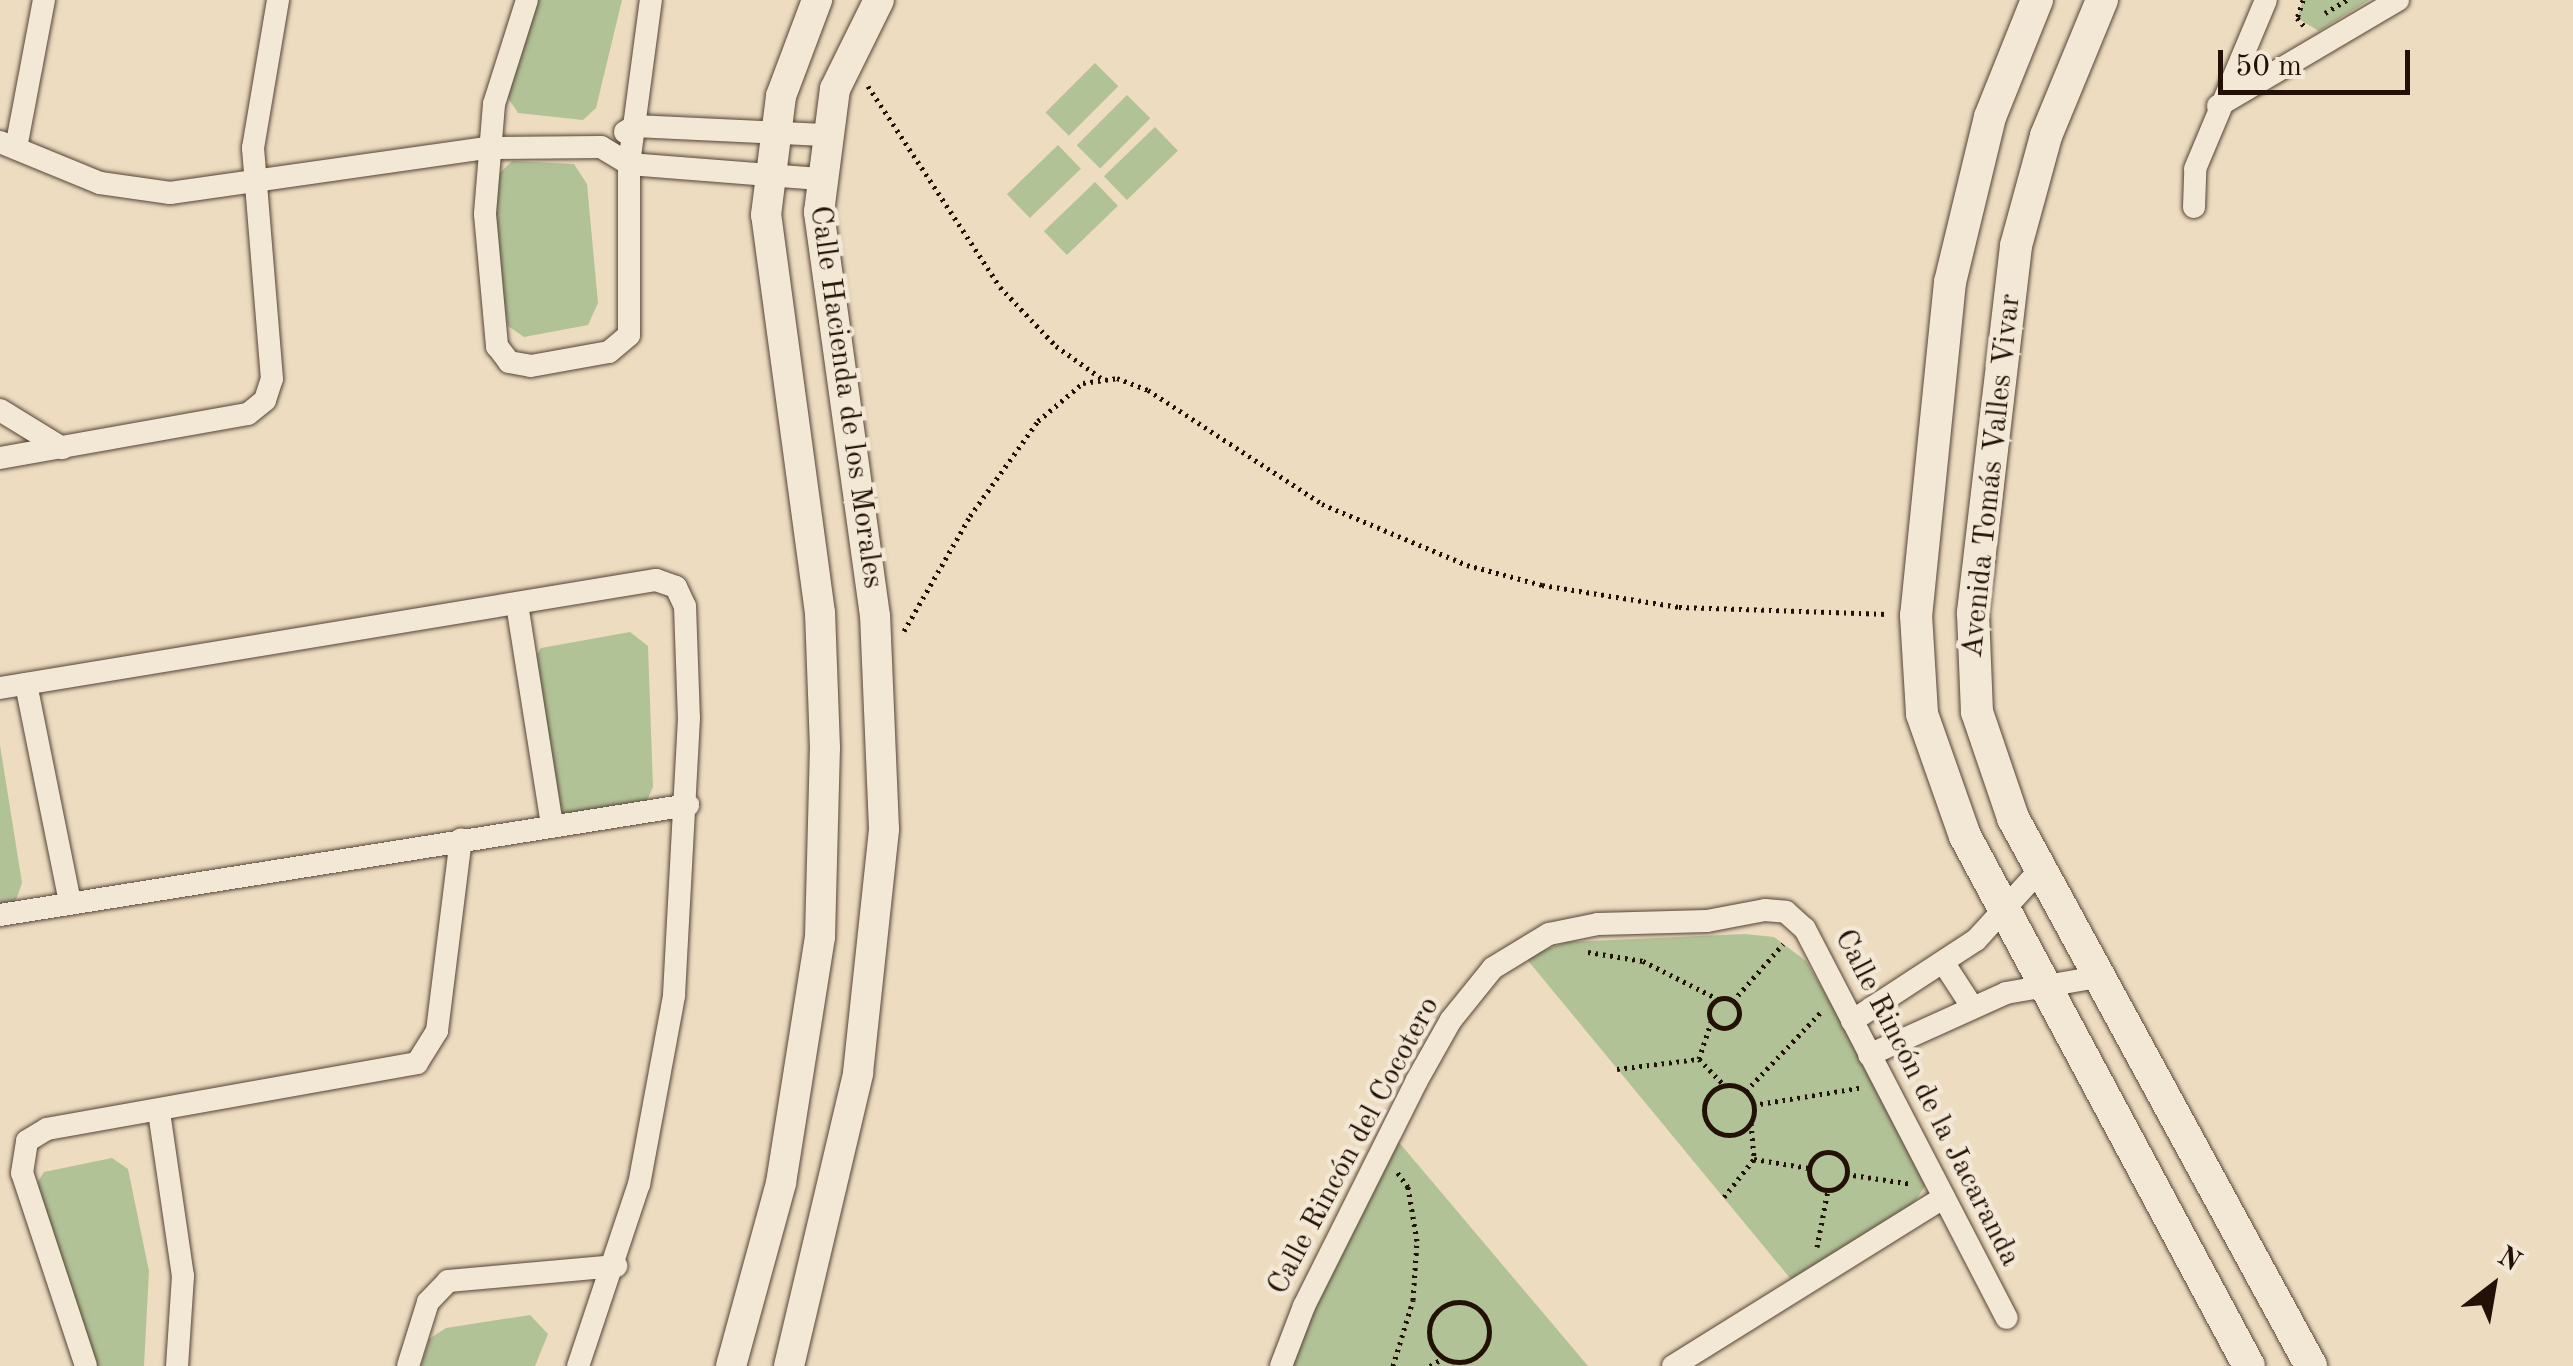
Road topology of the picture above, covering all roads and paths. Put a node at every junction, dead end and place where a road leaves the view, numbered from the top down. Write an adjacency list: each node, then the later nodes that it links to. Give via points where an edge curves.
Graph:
1 (44, 0): 16 (street)
2 (278, 0): 22 (street, via 257,105)
3 (528, 0): 18 (street, via 506,57)
4 (651, 0): 13 (street)
5 (817, 0): 14 (street, Calle Hacienda de los Morales, via 792,60)
6 (878, 0): 11 (street, Calle Hacienda de los Morales)
7 (2036, 0): 31 (main road, Avenida Tomás Valles Vivar, via 1990,117 1960,228 1941,342)
8 (2102, 0): 38 (main road, Avenida Tomás Valles Vivar, via 2046,136 2016,246 1973,613 1984,743)
9 (2266, 0): 12 (street)
10 (2398, 0): 12 (street)
11 (850, 49): 15 (street, Calle Hacienda de los Morales); 24 (path, via 896,134 1000,287 1056,346)
12 (2218, 106): 23 (street, via 2196,169)
13 (635, 126): 14 (street); 17 (street); 19 (street)
14 (774, 133): 15 (street); 20 (street, Calle Hacienda de los Morales)
15 (824, 136): 21 (street, Calle Hacienda de los Morales)
16 (8, 145): 22 (street, via 82,177 135,190 212,190)
17 (601, 147): 18 (street); 19 (street)
18 (487, 148): 19 (street, via 485,214 497,346 518,366 609,352 626,341); 22 (street)
19 (629, 164): 20 (street)
20 (768, 175): 21 (street); 29 (street, Calle Hacienda de los Morales, via 772,298)
21 (819, 179): 28 (street, Calle Hacienda de los Morales, via 824,281)
22 (253, 182): 26 (street, via 272,378 266,400 248,414)
23 (2194, 207)
24 (1101, 378): 31 (path, via 1148,390 1350,519 1467,565 1542,585 1679,607); 32 (path, via 1083,383 1038,421 970,516)
25 (0, 410): 26 (street)
26 (62, 448): 27 (street)
27 (0, 458)
28 (867, 548): 29 (street); 82 (street, Calle Hacienda de los Morales, via 884,746 878,910 858,1073)
29 (815, 557): 81 (street, Calle Hacienda de los Morales, via 825,748 820,937 778,1199)
30 (516, 604): 33 (street); 35 (street, via 656,580 676,587 685,606); 36 (street)
31 (1916, 615): 41 (main road, Avenida Tomás Valles Vivar, via 1931,754)
32 (902, 635)
33 (26, 684): 34 (street); 39 (street)
34 (0, 688)
35 (688, 805): 36 (street); 74 (street, via 674,996 639,1184)
36 (552, 825): 37 (street)
37 (461, 839): 39 (street); 64 (street, via 437,1031 425,1057 405,1069)
38 (2040, 870): 41 (street); 50 (main road, Avenida Tomás Valles Vivar)
39 (70, 904): 42 (street)
40 (1786, 912): 55 (street, Calle Rincón de la Jacaranda, via 1805,929); 83 (street, Calle Rincón del Cocotero, via 1598,924 1520,946 1493,968 1451,1020 1416,1082 1310,1291)
41 (2004, 912): 49 (street); 51 (main road, Avenida Tomás Valles Vivar)
42 (0, 915)
43 (1774, 937): 46 (path)
44 (1584, 942): 45 (path)
45 (1602, 942)
46 (1783, 944): 47 (path); 53 (path)
47 (1794, 952)
48 (1577, 953): 52 (path, via 1643,961)
49 (1944, 965): 54 (street); 55 (street)
50 (2098, 977): 51 (street); 88 (main road, Avenida Tomás Valles Vivar)
51 (2043, 985): 54 (street); 87 (main road, Avenida Tomás Valles Vivar)
52 (1718, 999): 53 (path); 56 (path)
53 (1733, 1001): 56 (path, via 1739,1013 1733,1026)
54 (1971, 1005): 57 (street)
55 (1843, 1017): 57 (street, Calle Rincón de la Jacaranda); 62 (path, via 1829,1004)
56 (1712, 1021): 58 (path)
57 (1869, 1055): 71 (street, Calle Rincón de la Jacaranda)
58 (1699, 1058): 59 (path); 60 (path)
59 (1617, 1069)
60 (1724, 1085): 62 (path); 65 (path, via 1706,1099 1708,1123 1729,1134)
61 (1877, 1085): 63 (path)
62 (1746, 1092): 63 (path)
63 (1753, 1106): 65 (path)
64 (159, 1112): 77 (street, via 47,1129 21,1151 22,1174); 78 (street, via 184,1276)
65 (1750, 1122): 66 (path)
66 (1754, 1159): 68 (path); 72 (path)
67 (1394, 1168): 84 (path, via 1408,1188 1417,1242 1413,1300)
68 (1809, 1168): 69 (path, via 1821,1153 1834,1153); 70 (path, via 1812,1180)
69 (1846, 1174): 70 (path); 71 (path)
70 (1828, 1190): 73 (path)
71 (1934, 1192): 75 (street, Calle Rincón de la Jacaranda); 86 (street)
72 (1724, 1197)
73 (1812, 1260)
74 (616, 1266): 79 (street, via 448,1281 428,1302); 80 (street)
75 (2008, 1318)
76 (1444, 1358): 76 (path, via 1431,1343 1434,1314 1450,1303 1470,1304 1489,1326 1486,1345 1472,1359); 85 (path)
77 (86, 1366)
78 (177, 1366)
79 (408, 1366)
80 (578, 1366)
81 (731, 1366)
82 (789, 1366)
83 (1281, 1366)
84 (1393, 1366)
85 (1430, 1366)
86 (1673, 1366)
87 (2249, 1366)
88 (2311, 1366)

